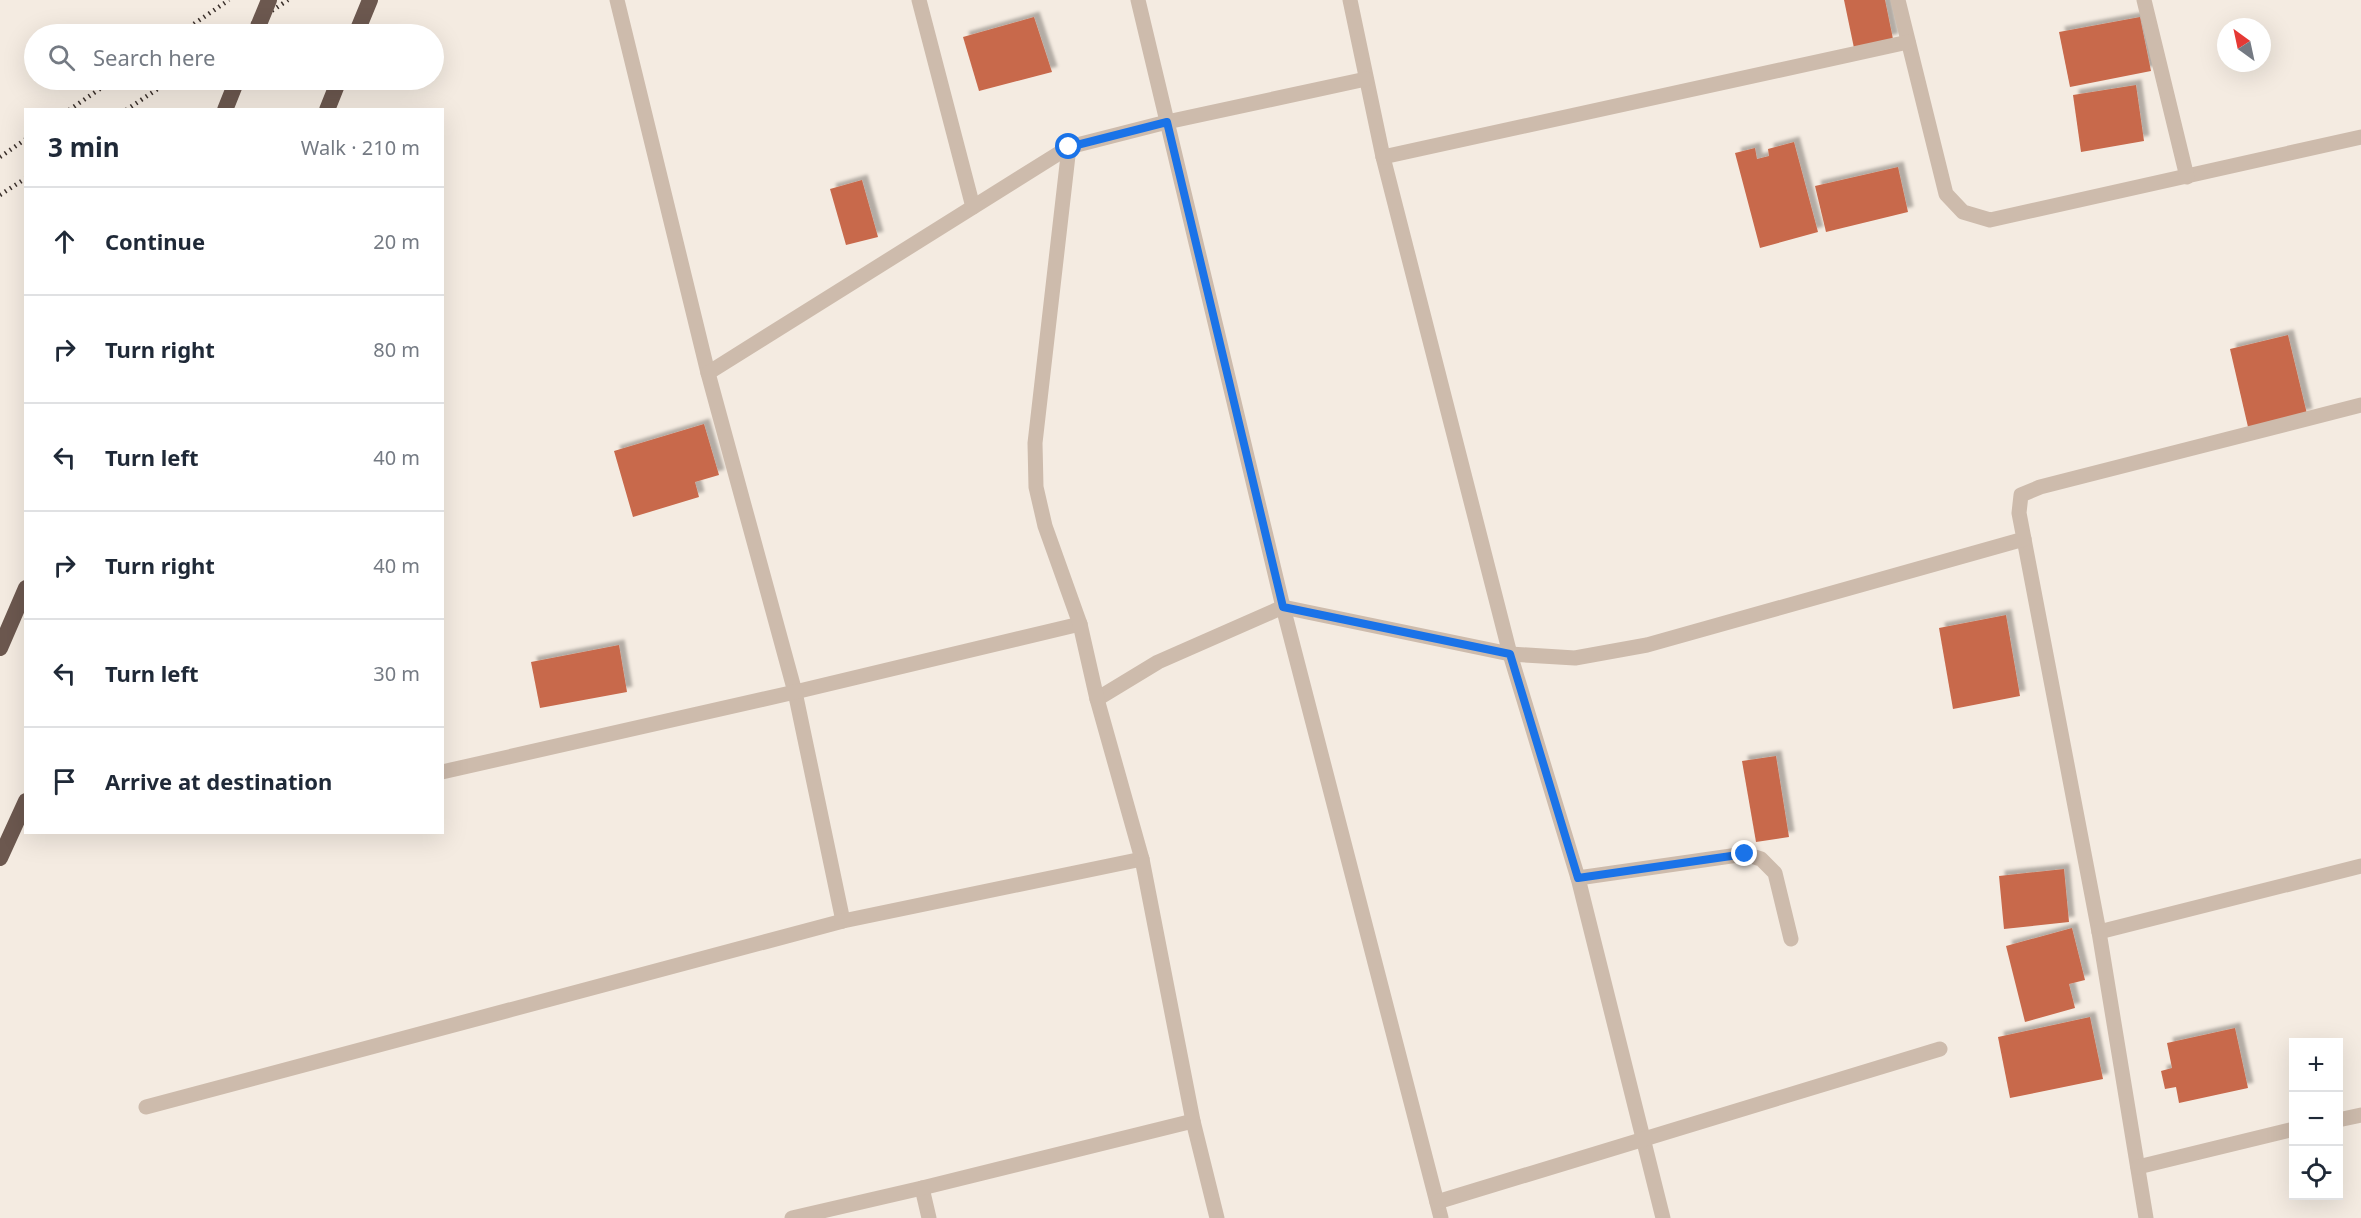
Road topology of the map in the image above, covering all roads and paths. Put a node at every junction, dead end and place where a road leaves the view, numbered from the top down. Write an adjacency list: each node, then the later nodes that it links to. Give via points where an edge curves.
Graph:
1 (269, 0): 9 (highway, bridge)
2 (370, 0): 10 (highway)
3 (618, 0): 23 (street)
4 (919, 0): 22 (street)
5 (1138, 0): 17 (street)
6 (1350, 0): 12 (street)
7 (1898, 0): 11 (street)
8 (2144, 0): 21 (street)
9 (259, 24)
10 (360, 24)
11 (1908, 42): 20 (street); 21 (street, via 1946,194 1963,212 1990,220)
12 (1366, 79): 17 (street); 20 (street)
13 (233, 90): 15 (highway)
14 (335, 90): 16 (highway)
15 (226, 108)
16 (328, 108)
17 (1167, 122): 19 (street); 27 (street)
18 (2361, 137): 21 (street)
19 (1069, 147): 22 (street); 28 (street, via 1035,443 1036,487 1045,526)
20 (1383, 157): 30 (street)
21 (2187, 177)
22 (973, 207): 23 (street)
23 (708, 373): 31 (street)
24 (2361, 405): 25 (street, via 2040,487 2021,495 2019,513)
25 (2024, 538): 30 (street, via 1647,645 1575,658); 40 (street)
26 (24, 593): 29 (highway)
27 (1283, 607): 30 (street); 32 (street, via 1158,662); 51 (street)
28 (1080, 624): 31 (street); 32 (street)
29 (0, 648)
30 (1510, 654): 38 (street)
31 (795, 692): 33 (street); 39 (street)
32 (1097, 699): 36 (street)
33 (444, 772)
34 (24, 805): 35 (highway)
35 (0, 858)
36 (1142, 859): 39 (street); 46 (street)
37 (2361, 866): 40 (street)
38 (1578, 878): 41 (street, via 1745,854 1761,859 1775,873); 48 (street)
39 (843, 921): 43 (street)
40 (2099, 932): 49 (street)
41 (1791, 939)
42 (1940, 1048): 48 (street)
43 (146, 1107)
44 (2361, 1115): 45 (street)
45 (2343, 1119)
46 (1193, 1121): 50 (street); 54 (street)
47 (2289, 1131): 49 (street)
48 (1644, 1139): 51 (street); 56 (street)
49 (2138, 1167): 57 (street)
50 (922, 1188): 52 (street); 53 (street)
51 (1437, 1202): 55 (street)
52 (792, 1218)
53 (929, 1218)
54 (1217, 1218)
55 (1441, 1218)
56 (1663, 1218)
57 (2146, 1218)

